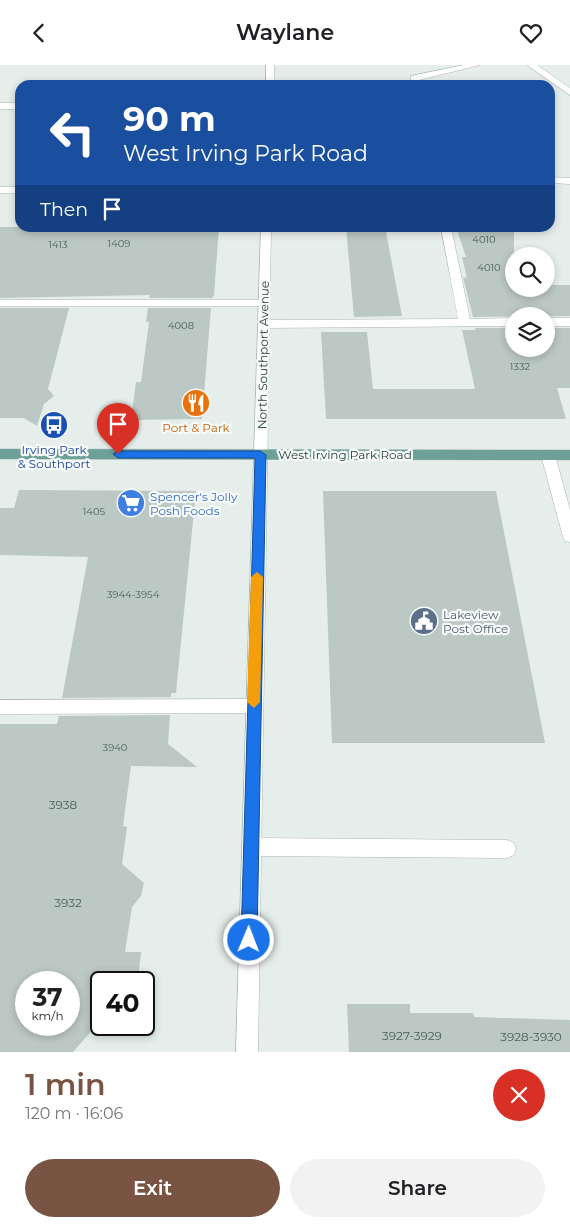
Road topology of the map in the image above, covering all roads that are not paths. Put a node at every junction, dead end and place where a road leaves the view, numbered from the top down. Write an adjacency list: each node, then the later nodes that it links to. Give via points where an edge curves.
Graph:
1 (270, 65): 4 (street)
2 (476, 65): 5 (street)
3 (531, 65): 6 (street)
4 (270, 80)
5 (414, 80)
6 (553, 80)
7 (555, 82): 8 (street)
8 (570, 92)
9 (0, 106): 10 (street)
10 (15, 106)
11 (555, 181): 12 (street)
12 (570, 181)
13 (0, 190): 14 (street)
14 (15, 190)
15 (266, 232): 18 (street, North Southport Avenue)
16 (447, 232): 22 (street)
17 (0, 303): 18 (street)
18 (264, 303): 23 (street, North Southport Avenue)
19 (505, 322): 22 (street)
20 (555, 322): 21 (street)
21 (570, 322)
22 (466, 323): 23 (street)
23 (264, 324): 25 (street, North Southport Avenue)
24 (0, 454): 25 (main road, West Irving Park Road)
25 (260, 455): 26 (main road, West Irving Park Road); 29 (street, North Southport Avenue)
26 (548, 455): 27 (main road, West Irving Park Road); 28 (street)
27 (570, 455)
28 (570, 537)
29 (254, 706): 30 (street); 31 (street, North Southport Avenue)
30 (0, 707)
31 (251, 847): 32 (street); 33 (street, North Southport Avenue)
32 (507, 849)
33 (247, 1052)

